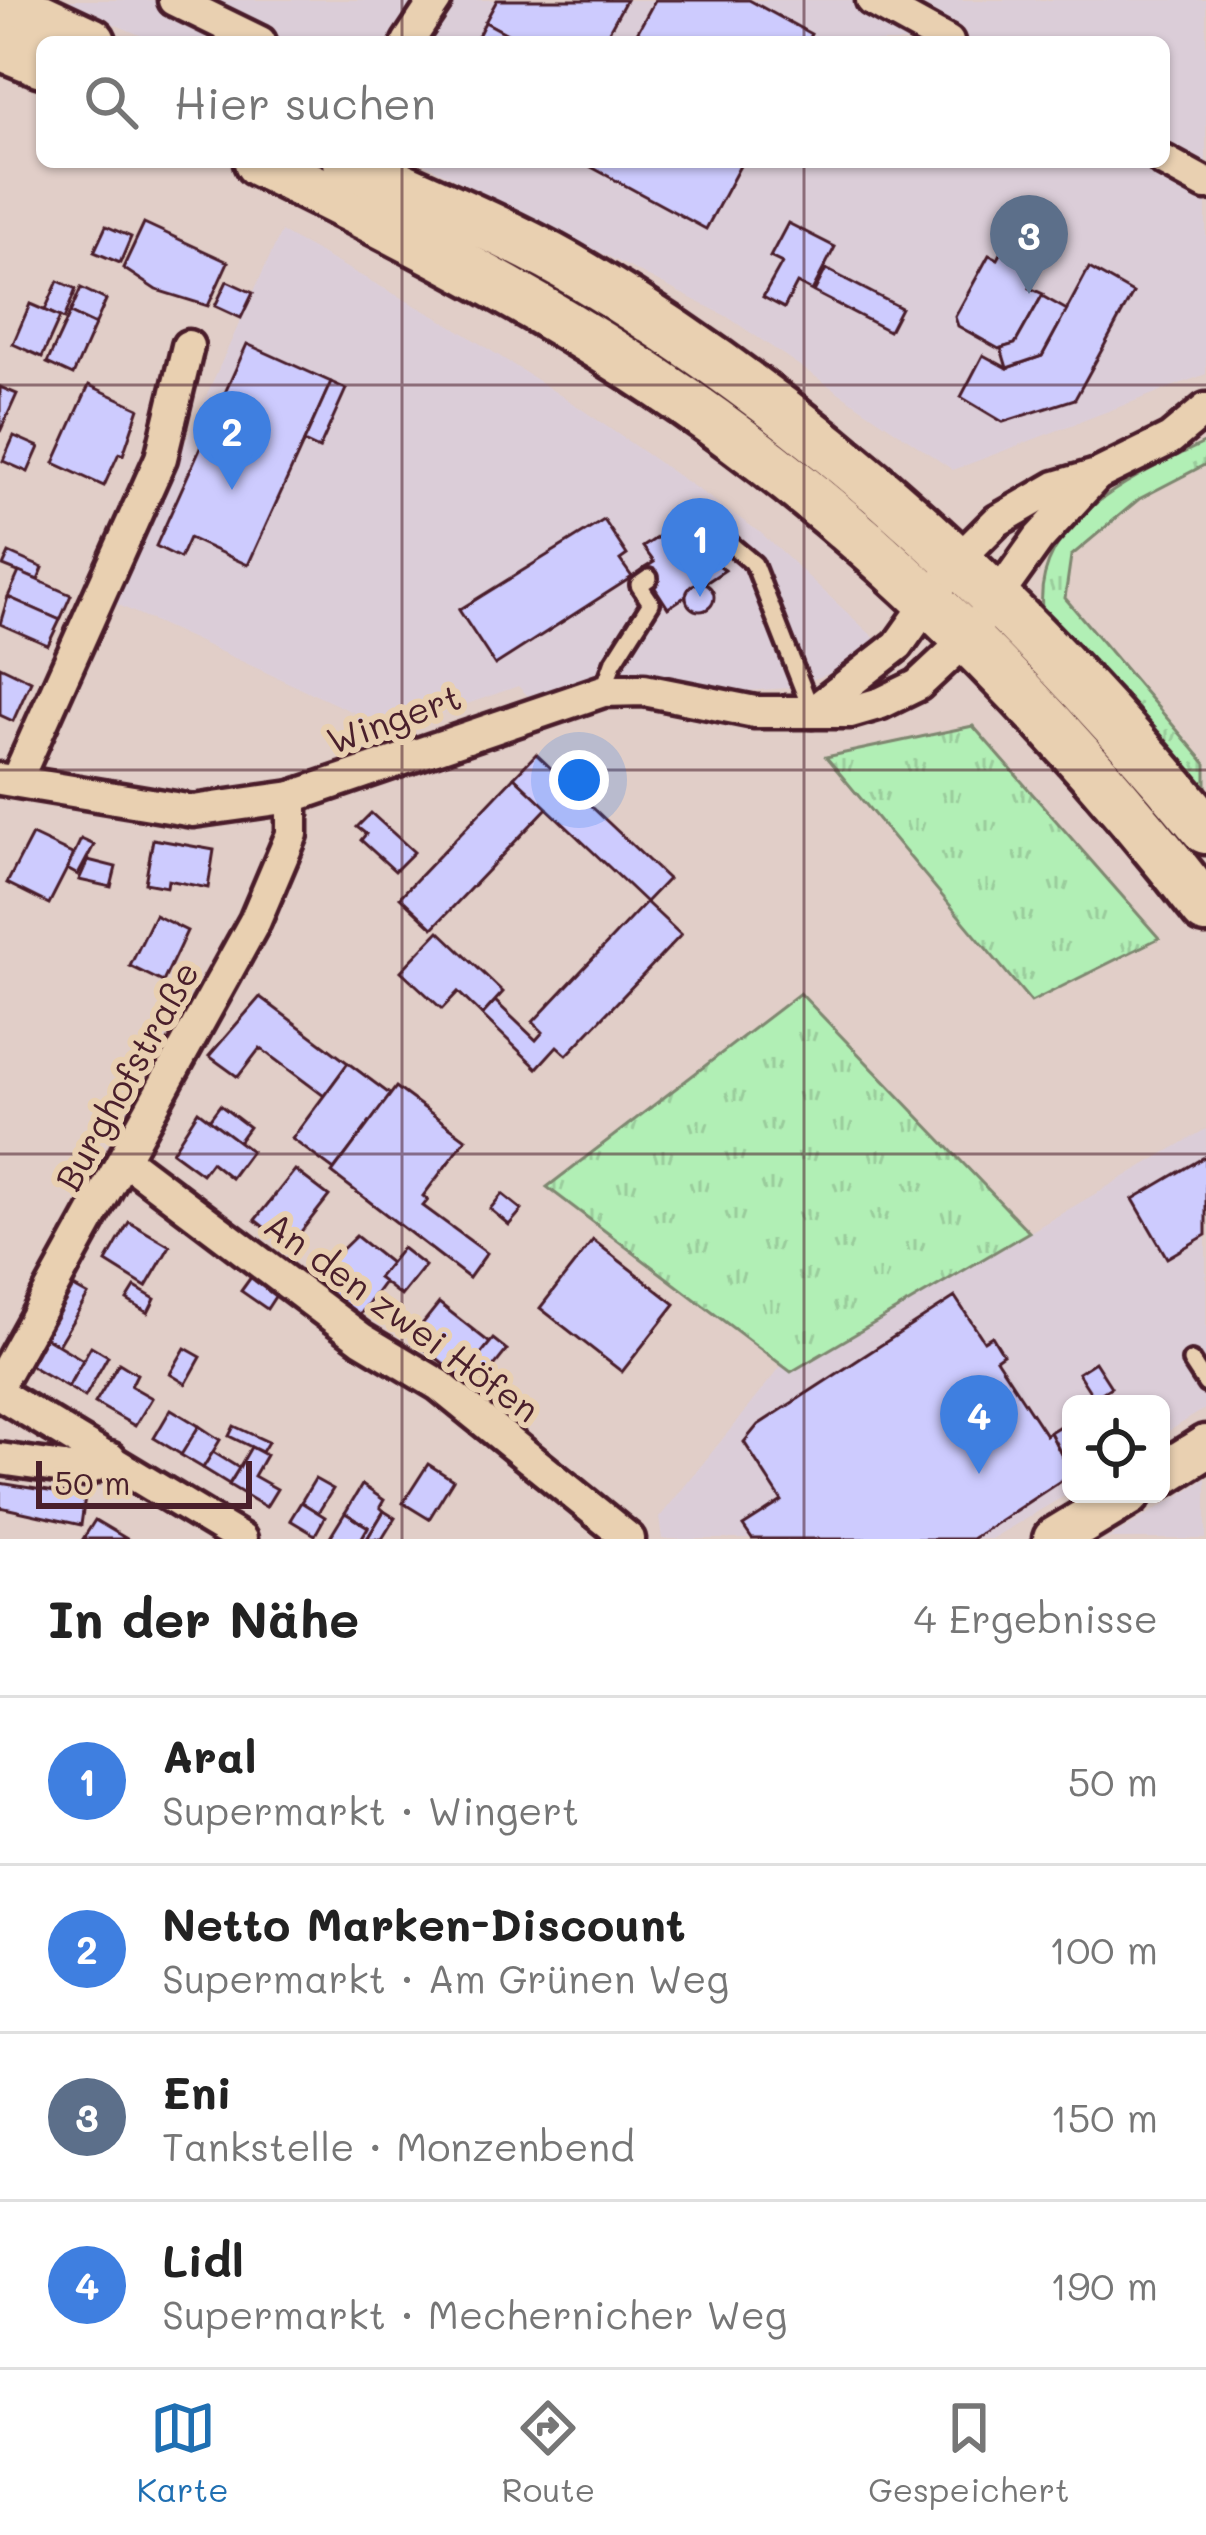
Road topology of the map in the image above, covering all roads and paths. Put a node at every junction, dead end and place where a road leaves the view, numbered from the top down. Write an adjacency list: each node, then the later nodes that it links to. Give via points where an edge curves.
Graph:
1 (1, 0): 5 (main road)
2 (174, 0): 6 (street)
3 (436, 0): 7 (street)
4 (872, 0): 8 (street)
5 (78, 36)
6 (248, 36)
7 (412, 36)
8 (937, 36)
9 (0, 45): 10 (main road)
10 (36, 60)
11 (1170, 164): 14 (street)
12 (271, 168): 24 (main road, via 457,261 605,349 737,439 876,550)
13 (360, 168): 20 (main road, via 583,275 767,400)
14 (1206, 184)
15 (188, 346): 28 (street, via 161,458)
16 (1206, 410): 17 (street, via 1170,439)
17 (1097, 475): 20 (street, via 1056,487 997,521); 23 (street, Wingert)
18 (697, 546): 19 (lane, via 717,533)
19 (736, 548): 21 (lane); 27 (lane, via 754,564)
20 (960, 558): 23 (main road); 24 (street)
21 (717, 561)
22 (649, 578): 26 (lane, via 639,585 656,600)
23 (998, 598): 25 (street, Wingert); 30 (main road)
24 (927, 602): 25 (main road); 27 (street, via 898,645)
25 (967, 639): 27 (street, Wingert, via 919,685 850,712); 31 (main road)
26 (603, 691): 27 (street, Wingert); 29 (street, Wingert)
27 (812, 712)
28 (8, 780): 29 (street, Wingert, via 193,811)
29 (292, 797): 32 (street, Burghofstraße, via 292,834 255,921)
30 (1206, 829)
31 (1206, 909)
32 (126, 1161): 34 (street, Burghofstraße); 43 (street, An den zwei Höfen, via 362,1339 439,1385)
33 (1191, 1361): 35 (lane)
34 (0, 1382)
35 (1206, 1384)
36 (0, 1394): 38 (street)
37 (1206, 1447): 40 (street)
38 (110, 1458): 39 (street, via 85,1472); 42 (street)
39 (0, 1459)
40 (1170, 1469)
41 (1115, 1503): 44 (street)
42 (241, 1539)
43 (629, 1539)
44 (1054, 1539)

